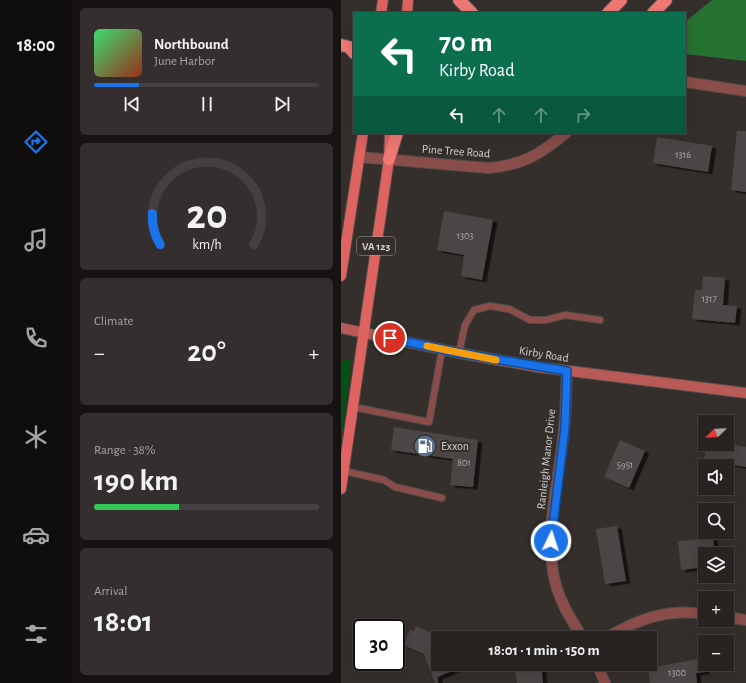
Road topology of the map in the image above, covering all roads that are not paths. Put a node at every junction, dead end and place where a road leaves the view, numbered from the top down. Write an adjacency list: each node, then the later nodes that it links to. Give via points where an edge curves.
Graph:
1 (383, 0): 6 (main road)
2 (409, 0): 7 (main road)
3 (459, 0): 8 (highway)
4 (621, 0): 9 (highway)
5 (666, 0): 10 (highway)
6 (381, 12)
7 (407, 12)
8 (471, 12)
9 (609, 12)
10 (654, 12)
11 (341, 44): 12 (highway)
12 (353, 51)
13 (686, 82): 14 (street)
14 (746, 91)
15 (363, 134): 19 (main road, VA 123)
16 (390, 134): 20 (main road, VA 123)
17 (397, 134): 20 (highway)
18 (565, 134): 20 (street, Pine Tree Road, via 544,152 527,161 508,166 488,168)
19 (359, 157): 20 (street, Pine Tree Road); 21 (main road, VA 123)
20 (389, 159): 24 (main road, VA 123)
21 (341, 276)
22 (600, 320): 26 (lane, via 565,315 546,320 531,320 509,309 490,306 474,310 465,325)
23 (341, 328): 24 (main road, Kirby Road)
24 (364, 332): 25 (main road, Kirby Road); 29 (main road, VA 123)
25 (443, 350): 26 (main road, Kirby Road); 29 (lane, via 429,422)
26 (459, 353): 27 (main road, Kirby Road)
27 (567, 371): 28 (main road, Kirby Road); 36 (street, Ranleigh Manor Drive, via 565,428 551,532 551,550 559,595)
28 (746, 393)
29 (353, 407): 30 (main road, VA 123)
30 (344, 471): 31 (main road, VA 123); 32 (lane)
31 (341, 489)
32 (442, 498)
33 (698, 614): 37 (street, via 670,612 647,617)
34 (734, 618): 35 (street)
35 (746, 620)
36 (579, 631)
37 (617, 631)
38 (600, 671): 39 (street)
39 (605, 683)

